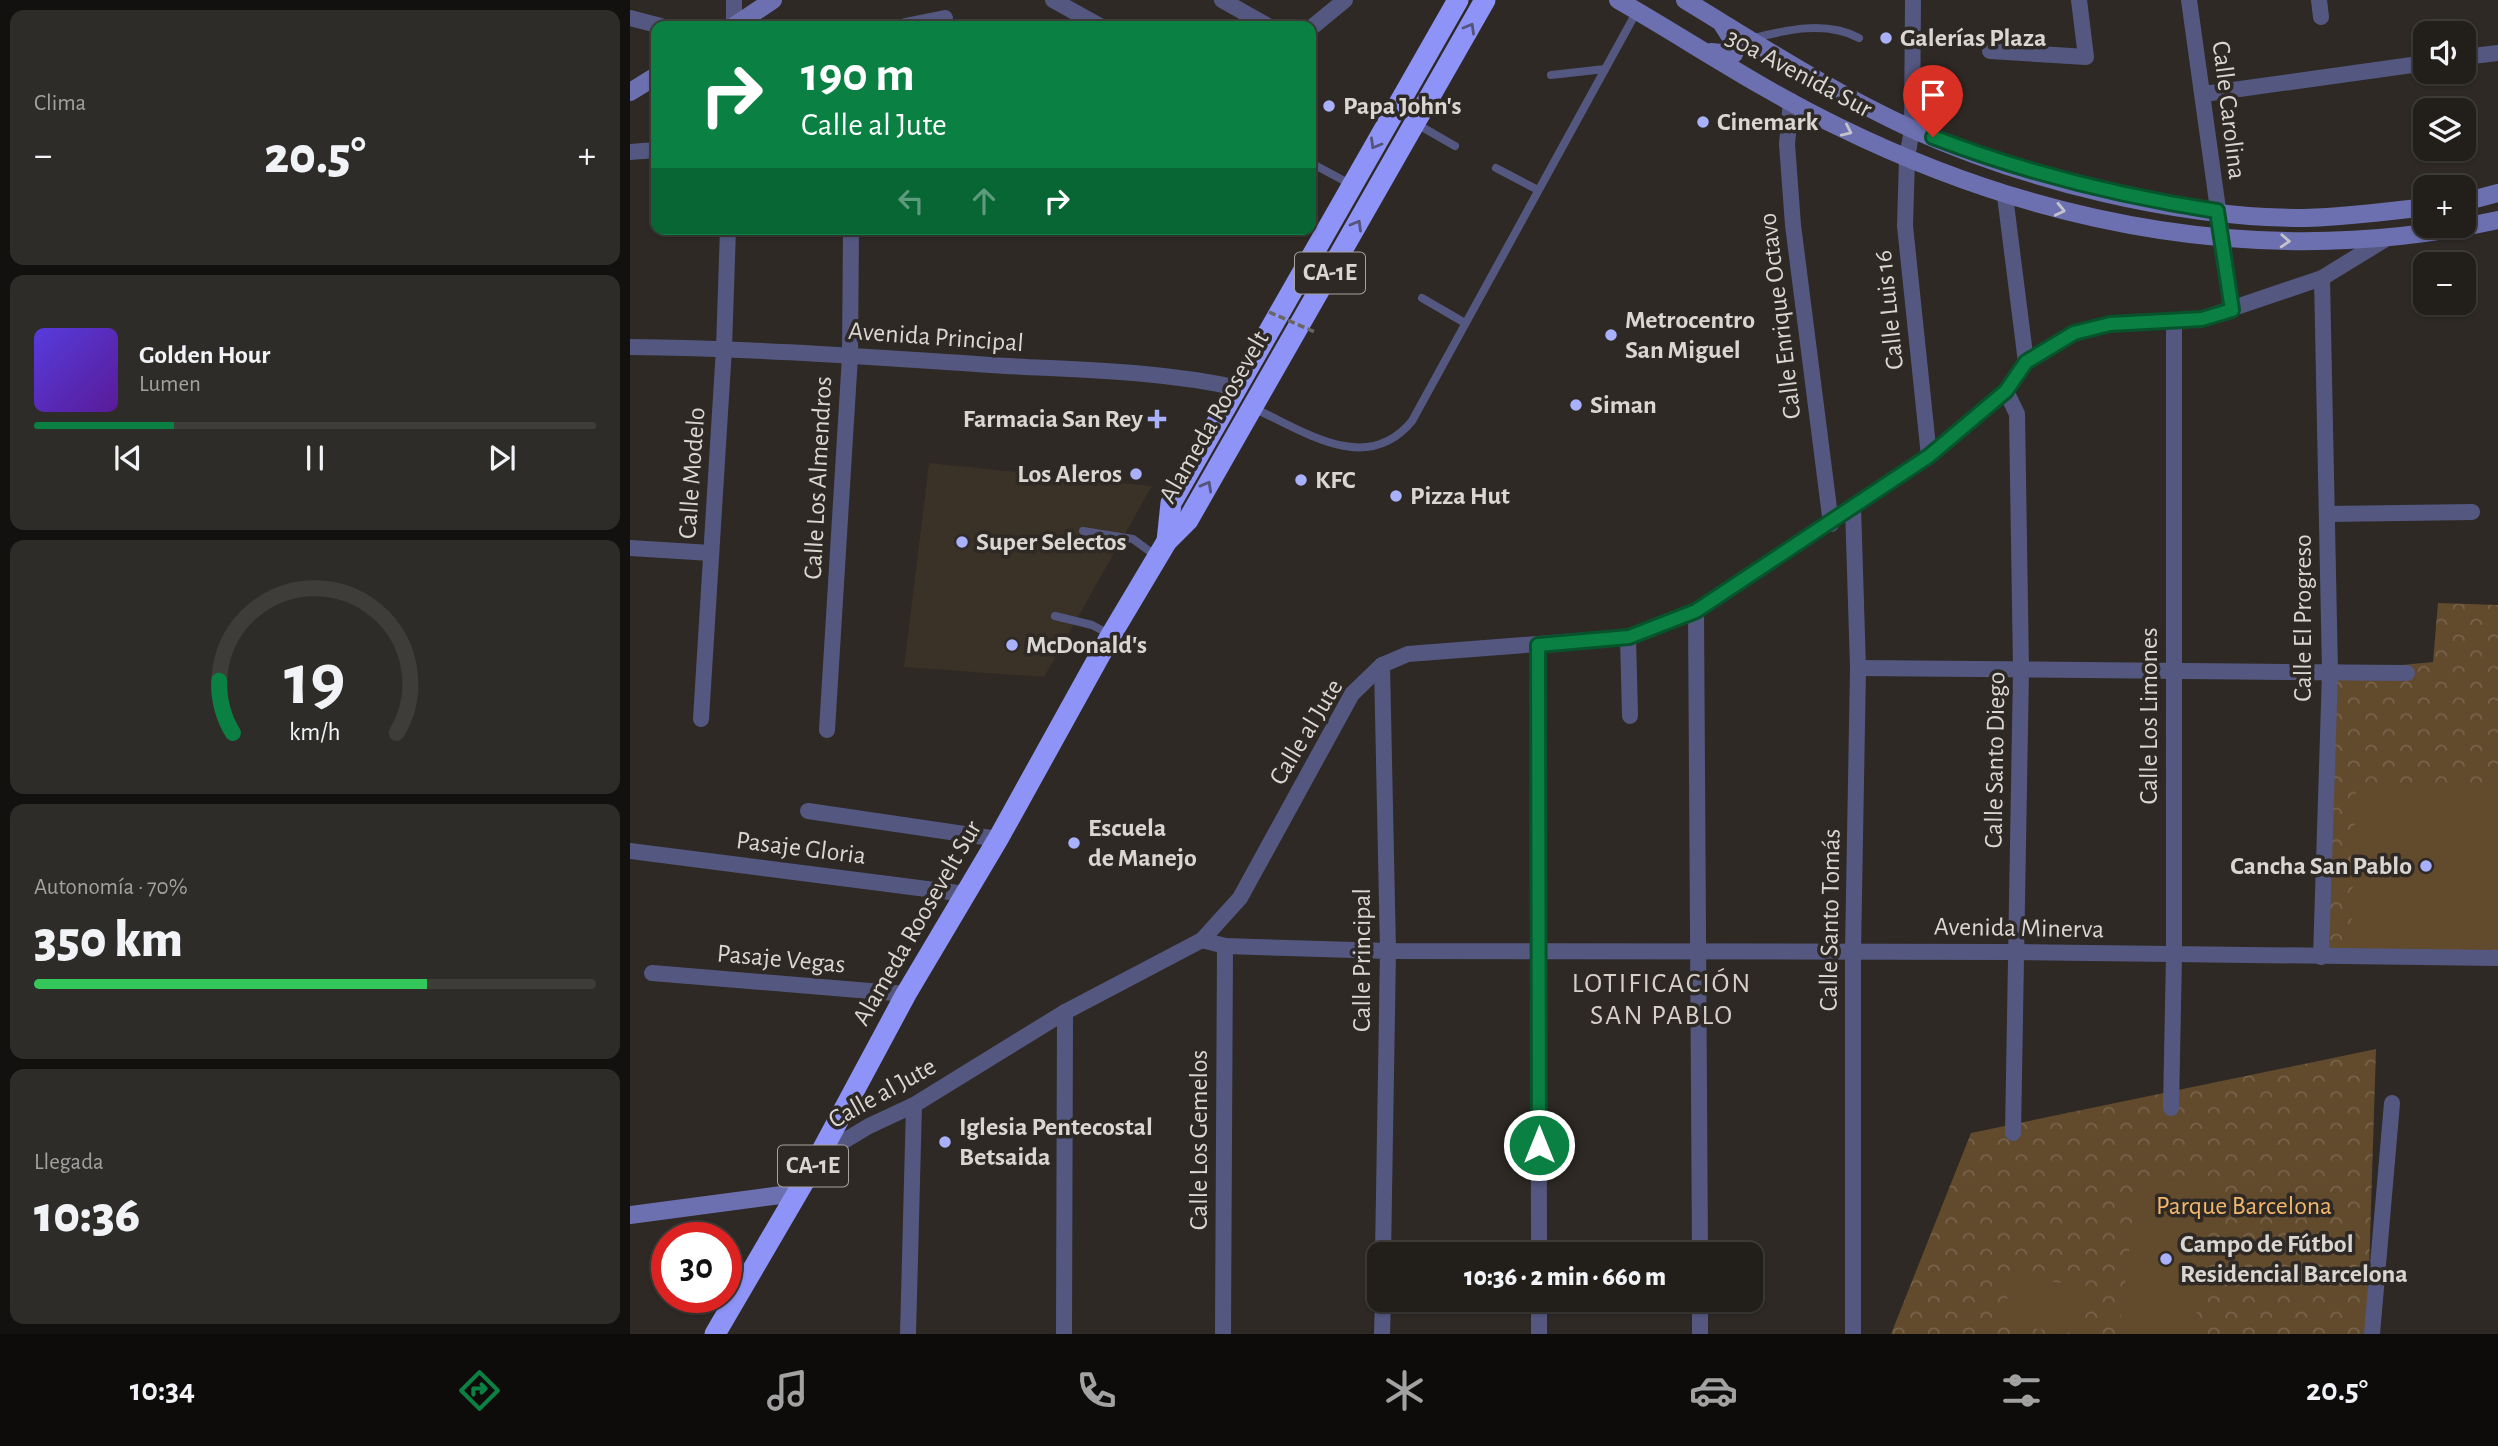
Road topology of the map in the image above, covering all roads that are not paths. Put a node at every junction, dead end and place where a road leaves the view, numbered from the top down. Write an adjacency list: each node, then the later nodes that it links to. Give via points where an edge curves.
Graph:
1 (734, 0): 18 (street)
2 (773, 0): 19 (street)
3 (1053, 0): 21 (street)
4 (1222, 0): 22 (street)
5 (1345, 0): 25 (street)
6 (1458, 0): 49 (highway, Alameda Roosevelt / CA-1E, one-way to 49)
7 (1485, 0): 41 (highway, Alameda Roosevelt / CA-1E, one-way to 7)
8 (1618, 0): 14 (street, 30a Avenida Sur)
9 (1685, 0): 23 (street, 30a Avenida Sur)
10 (1913, 0): 42 (street, Calle Luis 16)
11 (2079, 0): 29 (street, via 2086,57)
12 (2189, 0): 39 (street, Calle Carolina)
13 (2319, 0): 15 (street)
14 (1637, 11): 28 (street, 30a Avenida Sur); 34 (lane)
15 (2321, 17)
16 (630, 18): 24 (street)
17 (944, 18): 20 (street)
18 (734, 21)
19 (742, 21)
20 (929, 21)
21 (1091, 21)
22 (1259, 21)
23 (1720, 21): 27 (street, 30a Avenida Sur); 28 (street, via 1736,46 1734,54)
24 (651, 23)
25 (1316, 23)
26 (1859, 38): 27 (lane, via 1843,29 1791,29)
27 (1749, 39): 31 (street, 30a Avenida Sur)
28 (1698, 48): 37 (street, 30a Avenida Sur)
29 (1990, 51)
30 (2498, 53): 32 (street)
31 (1772, 54): 37 (street, via 1747,55 1743,62); 42 (street, 30a Avenida Sur)
32 (2476, 56)
33 (2413, 65): 39 (street)
34 (1605, 69): 35 (lane); 50 (lane)
35 (1551, 75)
36 (651, 79): 38 (street)
37 (1754, 79): 40 (street, 30a Avenida Sur)
38 (630, 92)
39 (2203, 94): 55 (street, Calle Carolina)
40 (1791, 101): 46 (street, 30a Avenida Sur, one-way to 46); 77 (street, Calle Enrique Octavo, via 1787,144 1793,225)
41 (1415, 124): 43 (lane); 72 (highway, Alameda Roosevelt / CA-1E, one-way to 41)
42 (1912, 129): 46 (street, Calle Luis 16); 55 (street, 30a Avenida Sur, via 2062,181 2126,197)
43 (1455, 146)
44 (651, 150): 45 (street)
45 (630, 152)
46 (1907, 158): 52 (street, 30a Avenida Sur); 73 (street, Calle Luis 16, via 1905,226)
47 (1316, 166): 49 (lane)
48 (1496, 168): 50 (lane)
49 (1352, 185): 70 (highway, Alameda Roosevelt / CA-1E)
50 (1538, 191): 64 (lane)
51 (2498, 194): 53 (street)
52 (2005, 196): 59 (street, 30a Avenida Sur, one-way to 59, via 2138,228); 69 (street)
53 (2476, 199)
54 (2413, 207): 55 (street, 30a Avenida Sur, via 2303,218)
55 (2217, 211): 59 (street, Calle Carolina)
56 (2498, 220): 60 (street, 30a Avenida Sur)
57 (728, 235): 67 (street, Calle Modelo)
58 (851, 235): 68 (street, Calle Los Almendros)
59 (2222, 237): 60 (street, 30a Avenida Sur, one-way to 60); 63 (street, Calle Carolina)
60 (2384, 240): 61 (street, Calle al Jute)
61 (2322, 278): 63 (street, Calle al Jute); 76 (street, Calle El Progreso)
62 (1422, 298): 64 (lane)
63 (2232, 310): 65 (street, Calle al Jute)
64 (1465, 323): 72 (lane, via 1412,421 1402,433 1381,444 1339,447)
65 (2174, 323): 69 (street, Calle al Jute, via 2110,324 2074,333); 90 (street, Calle Los Limones)
66 (630, 347): 67 (street, Avenida Principal)
67 (724, 348): 68 (street, Avenida Principal); 81 (street, Calle Modelo)
68 (850, 356): 70 (street, Avenida Principal, via 1196,379); 95 (street, Calle Los Almendros)
69 (2026, 362): 71 (street, Calle al Jute)
70 (1238, 388): 80 (highway, Alameda Roosevelt / CA-1E, via 1171,503)
71 (2006, 391): 73 (street, Calle al Jute); 89 (street, Calle Santo Diego, via 2017,414)
72 (1252, 407): 80 (highway, Alameda Roosevelt / CA-1E, one-way to 72, via 1188,520)
73 (1929, 456): 74 (street, Calle al Jute)
74 (1853, 506): 77 (street, Calle al Jute); 88 (street, Calle Santo Tomás)
75 (2472, 512): 76 (street)
76 (2328, 514): 91 (street, Calle El Progreso)
77 (1831, 523): 82 (street, Calle al Jute)
78 (1083, 531): 80 (lane, via 1133,539)
79 (630, 548): 81 (street)
80 (1163, 550): 84 (highway, Alameda Roosevelt Sur / CA-1E)
81 (711, 553): 94 (street, Calle Modelo)
82 (1696, 611): 85 (street, Calle al Jute); 106 (street)
83 (1055, 616): 84 (lane)
84 (1111, 635): 97 (highway, Alameda Roosevelt Sur / CA-1E)
85 (1629, 637): 86 (street, Calle al Jute); 93 (street)
86 (1538, 645): 87 (street, Calle al Jute, via 1408,654); 104 (street)
87 (1382, 665): 100 (street, Calle al Jute, via 1352,694 1240,898); 102 (street, Calle Principal)
88 (1858, 668): 89 (street); 103 (street, Calle Santo Tomás)
89 (2021, 670): 90 (street); 105 (street, Calle Santo Diego)
90 (2174, 671): 91 (street); 107 (street, Calle Los Limones)
91 (2330, 672): 92 (street); 108 (street, Calle El Progreso)
92 (2407, 673)
93 (1629, 716)
94 (701, 719)
95 (827, 730)
96 (808, 811): 97 (street)
97 (998, 839): 99 (highway, Alameda Roosevelt Sur / CA-1E)
98 (630, 851): 99 (street, Pasaje Gloria)
99 (966, 894): 111 (highway, Alameda Roosevelt Sur / CA-1E)
100 (1202, 940): 101 (street, Avenida Minerva); 112 (street, Calle al Jute)
101 (1225, 946): 102 (street, Avenida Minerva); 129 (street, Calle Los Gemelos)
102 (1388, 951): 104 (street, Avenida Minerva); 120 (street, Calle Principal)
103 (1853, 951): 105 (street, Avenida Minerva); 106 (street, Avenida Minerva); 133 (street, Calle Santo Tomás)
104 (1539, 952): 106 (street, Avenida Minerva); 121 (street)
105 (2016, 952): 107 (street, Avenida Minerva); 116 (street, Calle Santo Diego)
106 (1699, 953): 122 (street)
107 (2174, 955): 108 (street, Avenida Minerva); 115 (street, Calle Los Limones)
108 (2321, 957): 109 (street, Avenida Minerva)
109 (2498, 958)
110 (652, 973): 111 (street, Pasaje Vegas)
111 (906, 994): 117 (highway, Alameda Roosevelt Sur / CA-1E)
112 (1065, 1012): 114 (street, Calle al Jute); 128 (street)
113 (2392, 1102): 134 (street)
114 (914, 1105): 117 (street, Calle al Jute); 127 (street)
115 (2171, 1108)
116 (2013, 1133)
117 (819, 1156): 118 (highway, Alameda Roosevelt Sur / CA-1E)
118 (796, 1193): 119 (street); 126 (highway, Alameda Roosevelt Sur / CA-1E)
119 (630, 1215)
120 (1383, 1242)
121 (1539, 1242)
122 (1700, 1242)
123 (1383, 1312): 130 (street)
124 (1539, 1312): 131 (street)
125 (1700, 1312): 132 (street)
126 (715, 1334)
127 (908, 1334)
128 (1064, 1334)
129 (1223, 1334)
130 (1382, 1334)
131 (1539, 1334)
132 (1700, 1334)
133 (1853, 1334)
134 (2372, 1334)

